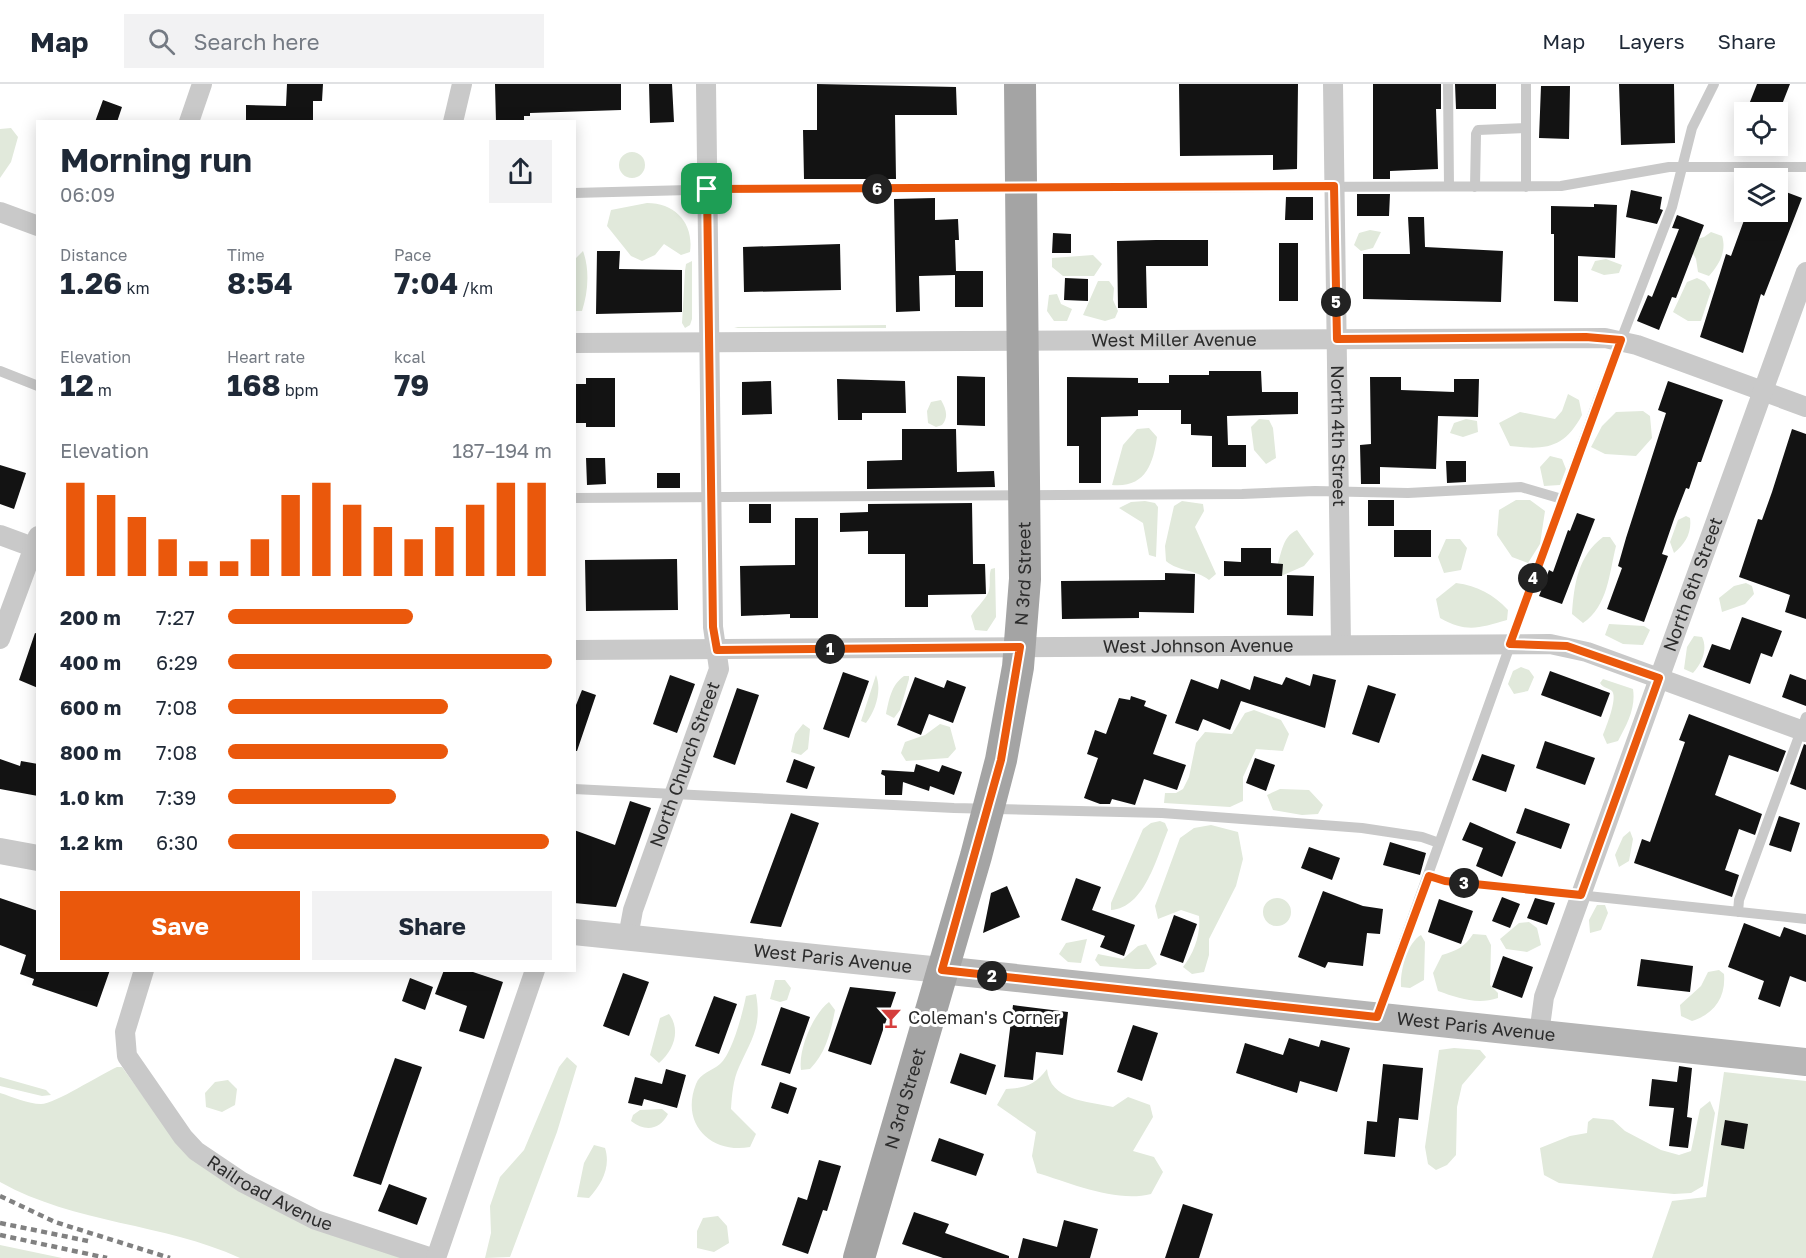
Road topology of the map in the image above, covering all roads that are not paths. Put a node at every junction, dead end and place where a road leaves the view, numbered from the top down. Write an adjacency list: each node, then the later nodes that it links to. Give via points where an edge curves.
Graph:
1 (202, 84): 9 (street)
2 (462, 84): 10 (street)
3 (706, 84): 18 (street, North Church Street)
4 (1020, 84): 19 (main road, N 3rd Street)
5 (1333, 84): 14 (street, North 4th Street)
6 (1448, 84): 15 (lane)
7 (1526, 84): 11 (lane)
8 (1714, 84): 12 (lane, via 1692,128)
9 (194, 120)
10 (453, 120)
11 (1526, 128): 16 (lane, via 1478,130); 17 (lane)
12 (1683, 167): 13 (lane); 17 (lane, via 1561,186); 26 (lane, via 1672,207)
13 (1806, 167)
14 (1334, 186): 15 (lane); 19 (lane); 24 (street, North 4th Street)
15 (1449, 186): 16 (lane)
16 (1475, 187): 17 (lane)
17 (1526, 187)
18 (707, 189): 19 (lane); 20 (lane); 28 (street, North Church Street)
19 (1021, 189): 25 (main road, N 3rd Street)
20 (576, 193)
21 (0, 212): 22 (street)
22 (36, 225)
23 (1806, 272): 31 (street, North 6th Street)
24 (1337, 339): 25 (street, West Miller Avenue); 26 (street, West Miller Avenue); 33 (street, North 4th Street)
25 (1022, 340): 28 (street, West Miller Avenue); 34 (main road, N 3rd Street)
26 (1621, 340): 31 (street, West Miller Avenue); 37 (lane)
27 (576, 343): 28 (street, West Miller Avenue)
28 (710, 343): 35 (street, North Church Street)
29 (0, 371): 30 (lane)
30 (36, 385)
31 (1763, 391): 32 (street, West Miller Avenue); 46 (street, North 6th Street)
32 (1806, 407)
33 (1339, 492): 34 (lane); 37 (lane, via 1521,488); 42 (street, North 4th Street)
34 (1024, 495): 35 (lane); 43 (main road, N 3rd Street, via 1025,579)
35 (712, 497): 36 (lane); 44 (street, North Church Street, via 713,627)
36 (576, 498)
37 (1562, 499): 41 (lane)
38 (0, 535): 39 (street)
39 (36, 544): 40 (street)
40 (0, 639)
41 (1510, 644): 42 (street, West Johnson Avenue); 46 (street, West Johnson Avenue, via 1567,646); 51 (lane)
42 (1341, 645): 43 (street, West Johnson Avenue)
43 (1020, 647): 44 (street, West Johnson Avenue); 50 (main road, N 3rd Street, via 1008,725)
44 (717, 650): 45 (street, West Johnson Avenue); 49 (street, North Church Street, via 718,669)
45 (576, 651)
46 (1659, 678): 47 (street, West Johnson Avenue); 55 (street, North 6th Street)
47 (1804, 727): 56 (lane, via 1739,900)
48 (576, 789): 49 (lane)
49 (673, 795): 50 (lane); 59 (street, North Church Street, via 633,910)
50 (988, 809): 51 (lane, via 1162,813 1362,828); 60 (main road, N 3rd Street)
51 (1438, 843): 54 (lane)
52 (0, 850): 53 (street)
53 (36, 858)
54 (1429, 876): 55 (lane); 63 (lane)
55 (1581, 895): 56 (lane); 64 (street, North 6th Street, via 1544,997)
56 (1738, 912): 57 (lane)
57 (1806, 919)
58 (576, 932): 59 (street, West Paris Avenue)
59 (628, 937): 60 (street, West Paris Avenue)
60 (942, 970): 63 (main road, West Paris Avenue); 67 (main road, N 3rd Street)
61 (143, 972): 66 (street, Railroad Avenue, via 131,1009 125,1043 127,1056 196,1151 242,1182 316,1221)
62 (534, 972): 66 (street)
63 (1377, 1017): 64 (main road, West Paris Avenue)
64 (1539, 1034): 65 (main road, West Paris Avenue)
65 (1806, 1062)
66 (434, 1258)
67 (859, 1258)

